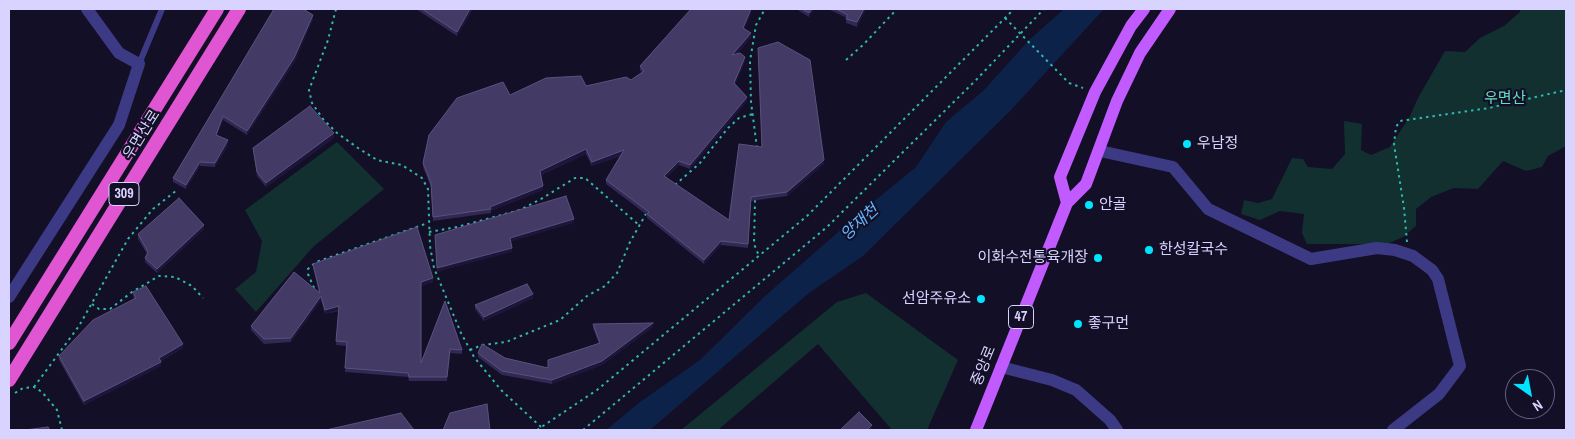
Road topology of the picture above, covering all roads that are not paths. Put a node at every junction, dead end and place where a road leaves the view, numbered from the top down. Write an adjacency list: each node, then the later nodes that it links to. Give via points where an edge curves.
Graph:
1 (87, 9): 7 (street, via 119,53)
2 (162, 9): 7 (lane)
3 (217, 9): 11 (highway, 우면산로 / 309)
4 (239, 9): 13 (highway, 우면산로 / 309)
5 (1144, 9): 9 (main road, via 1095,92 1060,177)
6 (1170, 9): 8 (main road, 중앙로 / 47, via 1140,53 1117,101)
7 (139, 64): 10 (street, via 119,126)
8 (1100, 150): 9 (main road, 중앙로 / 47, via 1086,184); 16 (street, via 1173,167 1208,209 1311,259 1377,248 1413,256 1432,270 1438,279 1460,366 1439,394)
9 (1067, 203): 12 (main road, 중앙로 / 47)
10 (9, 297)
11 (9, 343)
12 (1001, 367): 14 (main road, 중앙로 / 47); 15 (street, via 1052,380 1076,390)
13 (9, 380)
14 (976, 430)
15 (1117, 430)
16 (1393, 430)

